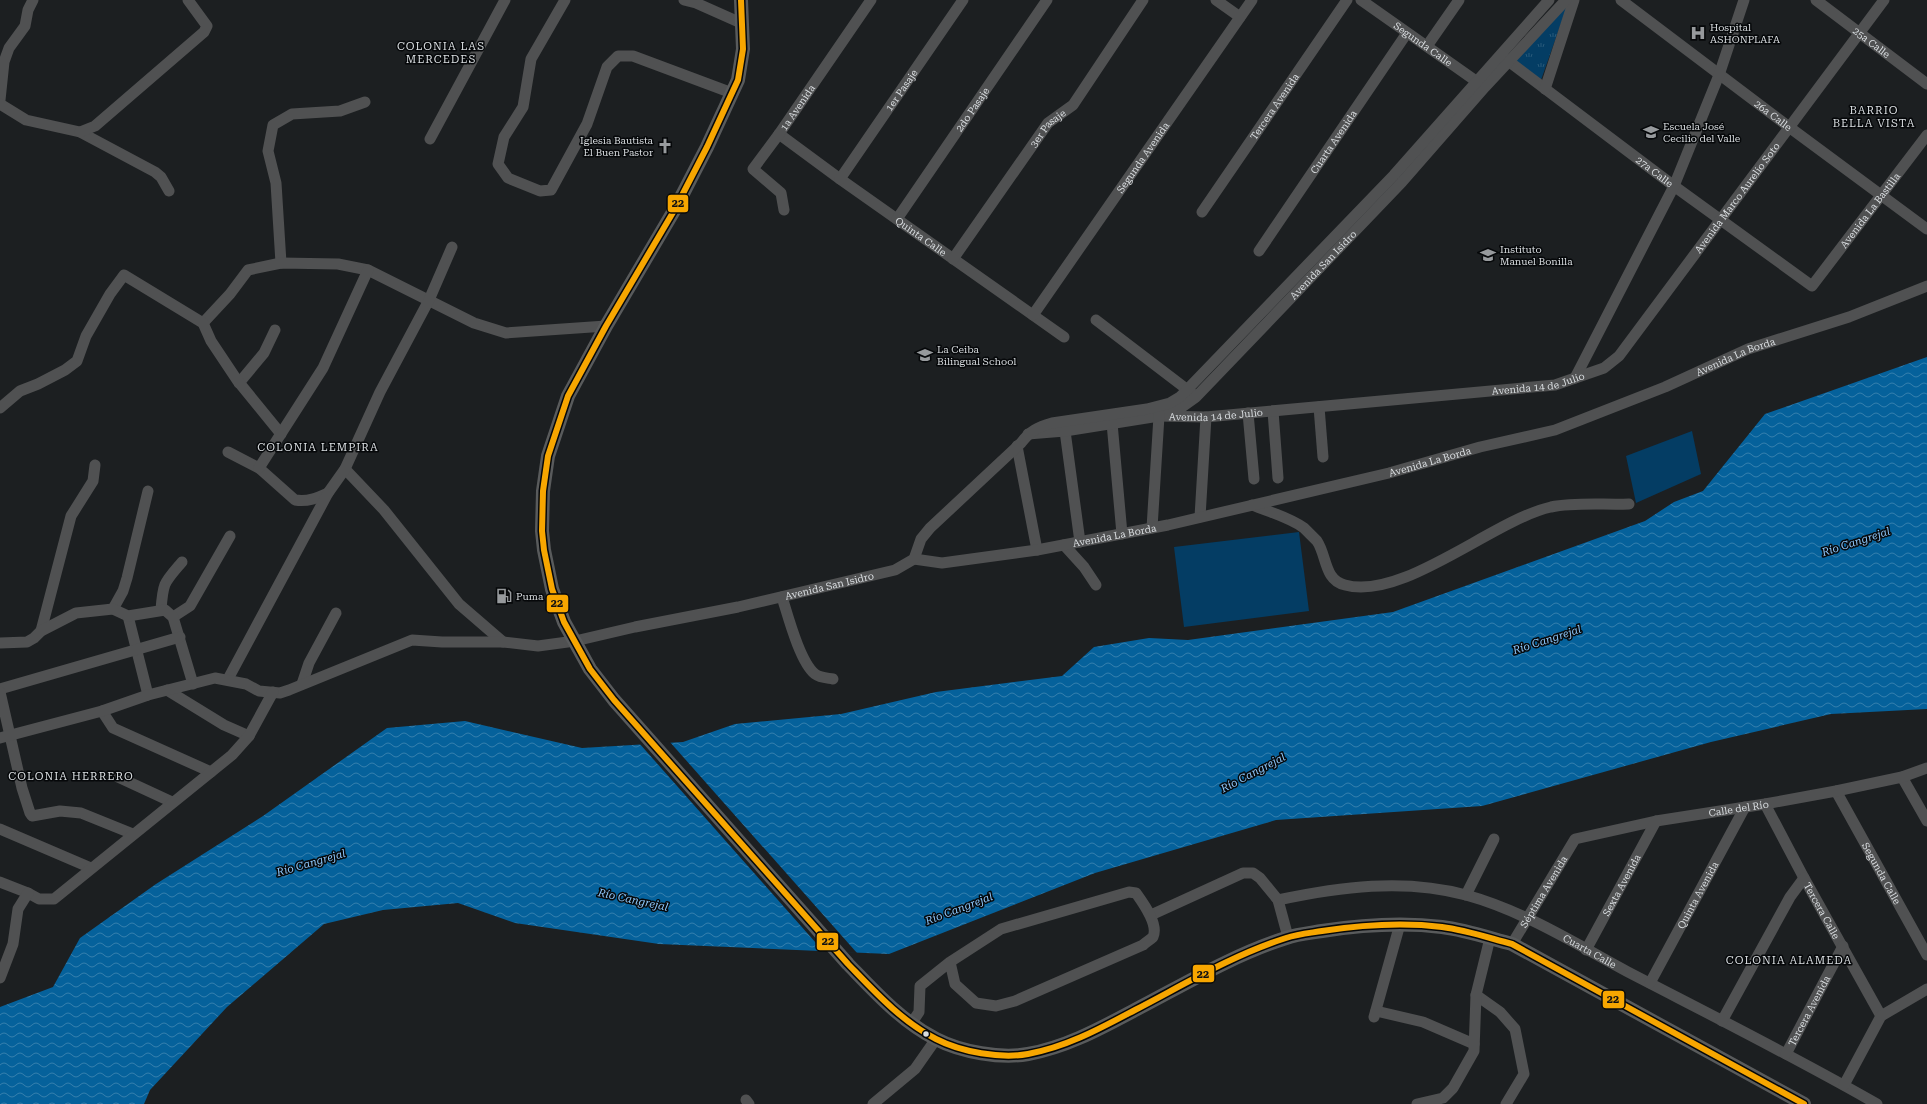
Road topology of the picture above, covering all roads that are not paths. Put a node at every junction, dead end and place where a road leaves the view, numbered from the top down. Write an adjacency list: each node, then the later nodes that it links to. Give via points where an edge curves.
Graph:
1 (32, 0): 35 (street, via 25,26 9,48 4,62)
2 (188, 0): 39 (street, via 207,26 204,32 95,126)
3 (505, 0): 42 (street)
4 (565, 0): 34 (street, via 531,59 523,107 504,137 498,164 508,178 540,191 551,190 587,124 607,68 618,56 633,56)
5 (684, 0): 25 (street)
6 (741, 0): 25 (main road)
7 (871, 0): 40 (street, 1a Avenida)
8 (963, 0): 43 (street, 1er Pasaje)
9 (1047, 0): 49 (street, 2do Pasaje)
10 (1143, 0): 54 (street, 3er Pasaje, via 1073,105 1048,123)
11 (1216, 0): 24 (street)
12 (1252, 0): 24 (street, Segunda Avenida)
13 (1347, 0): 48 (street, Tercera Avenida)
14 (1361, 0): 23 (street, Segunda Calle)
15 (1459, 0): 28 (street)
16 (1549, 0): 29 (street, Avenida San Isidro)
17 (1566, 0): 29 (street, Avenida San Isidro)
18 (1574, 0): 33 (street)
19 (1621, 0): 30 (street, 26a Calle)
20 (1744, 0): 30 (street, Avenida 14 de Julio)
21 (1816, 0): 27 (street, 25a Calle)
22 (1884, 0): 27 (street, Avenida Marco Aurelio Soto)
23 (1373, 3): 26 (street, Segunda Calle)
24 (1240, 17): 60 (street, Segunda Avenida)
25 (742, 23): 34 (main road, via 742,64)
26 (1407, 33): 28 (street, Segunda Calle); 53 (street, Cuarta Avenida)
27 (1860, 34): 32 (street, 25a Calle); 38 (street, Avenida Marco Aurelio Soto)
28 (1427, 46): 31 (street, Segunda Calle)
29 (1505, 58): 31 (street, Avenida San Isidro); 33 (street, 27a Calle)
30 (1719, 75): 38 (street, 26a Calle); 44 (street, Avenida 14 de Julio)
31 (1481, 84): 68 (street, Avenida San Isidro)
32 (1927, 84)
33 (1545, 89): 44 (street, 27a Calle)
34 (732, 94): 63 (main road, via 675,209)
35 (0, 100)
36 (365, 102): 55 (street, via 340,111 292,114 273,125 268,151 276,183)
37 (0, 104): 39 (street, via 26,120)
38 (1789, 127): 46 (street, 26a Calle); 50 (street, Avenida Marco Aurelio Soto)
39 (80, 132): 45 (street, via 155,172 161,177)
40 (779, 134): 43 (street, Quinta Calle); 47 (street, 1a Avenida, via 753,169 781,193)
41 (1927, 135): 46 (street, Avenida La Bastilla)
42 (430, 140)
43 (840, 179): 49 (street, Quinta Calle)
44 (1674, 186): 50 (street, 27a Calle); 66 (street, Avenida 14 de Julio)
45 (168, 191)
46 (1881, 196): 51 (street, 26a Calle); 57 (street, Avenida La Bastilla)
47 (784, 210)
48 (1202, 212)
49 (897, 219): 54 (street, Quinta Calle)
50 (1720, 219): 57 (street, 27a Calle); 66 (street, Avenida Marco Aurelio Soto, via 1620,356 1604,368)
51 (1927, 229)
52 (452, 247): 59 (street)
53 (1259, 251)
54 (953, 259): 60 (street, Quinta Calle)
55 (281, 262): 56 (street, via 338,264); 62 (street, via 248,270)
56 (368, 270): 59 (street); 78 (street, via 323,368)
57 (1812, 286)
58 (1927, 286): 91 (street, Avenida La Borda, via 1849,317 1748,349 1665,387 1555,430 1480,446 1389,473)
59 (429, 300): 63 (street, via 474,323 506,333); 85 (street, via 380,392)
60 (1033, 315): 65 (street, Quinta Calle)
61 (1096, 320): 68 (street)
62 (203, 323): 67 (street, via 211,341); 70 (street, via 124,275 86,336 77,361 65,370 20,392)
63 (606, 326): 110 (main road, via 561,414 548,456 544,491 542,531 547,568 558,607)
64 (275, 330): 67 (street, via 264,353)
65 (1064, 337)
66 (1575, 378): 69 (street, Avenida 14 de Julio, via 1555,385)
67 (239, 382): 78 (street)
68 (1192, 393): 71 (street, Avenida San Isidro, via 1175,412); 74 (street, via 1192,409)
69 (1320, 407): 72 (street, Avenida 14 de Julio); 82 (street)
70 (0, 408)
71 (1158, 411): 74 (street, Avenida 14 de Julio); 75 (street, Avenida San Isidro); 76 (street, Avenida San Isidro); 93 (street)
72 (1273, 411): 73 (street, Avenida 14 de Julio); 86 (street)
73 (1248, 413): 74 (street, Avenida 14 de Julio); 87 (street)
74 (1202, 417): 92 (street)
75 (1085, 423): 76 (street, Avenida San Isidro); 77 (street, Avenida San Isidro); 79 (street, Avenida San Isidro, via 1052,423 1038,427)
76 (1112, 423): 94 (street)
77 (1065, 431): 79 (street, Avenida San Isidro); 96 (street)
78 (280, 434): 84 (street)
79 (1028, 434): 80 (street, Avenida San Isidro)
80 (1017, 446): 98 (street); 99 (street, Avenida San Isidro, via 934,524 921,539)
81 (228, 452): 84 (street)
82 (1323, 457)
83 (95, 465): 108 (street, via 94,481 71,516)
84 (259, 468): 89 (street, via 295,500 303,502)
85 (346, 469): 89 (street); 111 (street, via 384,510 459,604)
86 (1278, 478)
87 (1254, 479)
88 (148, 491): 103 (street, via 128,578)
89 (328, 493): 114 (street)
90 (1629, 504): 91 (street, via 1576,504 1550,507 1400,580 1369,588 1344,585 1333,579 1317,542 1304,528 1284,517)
91 (1251, 505): 92 (street, Avenida La Borda)
92 (1200, 517): 93 (street, Avenida La Borda)
93 (1152, 528): 94 (street, Avenida La Borda)
94 (1122, 534): 96 (street, Avenida La Borda)
95 (230, 536): 107 (street, via 190,606)
96 (1080, 542): 97 (street, Avenida La Borda)
97 (1064, 545): 98 (street, Avenida La Borda); 101 (street)
98 (1037, 550): 99 (street, Avenida La Borda, via 942,563)
99 (914, 559): 102 (street, Avenida San Isidro, via 895,570)
100 (182, 562): 104 (street, via 166,581)
101 (1096, 585)
102 (782, 597): 110 (street, Avenida San Isidro); 115 (street, via 796,639 810,668 817,676)
103 (113, 609): 106 (street); 108 (street, via 76,613)
104 (161, 610): 106 (street); 107 (street, via 167,610)
105 (336, 613): 117 (street, via 309,663)
106 (128, 616): 113 (street)
107 (173, 617): 109 (street)
108 (41, 631): 112 (street, via 27,642)
109 (180, 637): 113 (street); 116 (street)
110 (575, 641): 111 (street, Avenida San Isidro, via 538,646); 162 (main road, via 590,669 614,700 848,964 888,1005)
111 (503, 642): 117 (street, Avenida San Isidro, via 412,640)
112 (0, 643)
113 (136, 650): 118 (street); 122 (street)
114 (228, 679): 116 (street, via 215,678); 121 (street)
115 (833, 679)
116 (193, 684): 119 (street)
117 (302, 684): 121 (street, Avenida San Isidro, via 289,690)
118 (0, 689)
119 (167, 690): 122 (street); 125 (street, via 224,725)
120 (0, 692): 124 (street)
121 (273, 692): 125 (street)
122 (148, 695): 123 (street)
123 (102, 711): 124 (street); 127 (street, via 113,728)
124 (5, 736): 137 (street, via 32,816 60,811 81,813)
125 (249, 736): 127 (street)
126 (1927, 768): 129 (street, Calle del Río)
127 (212, 772): 131 (street)
128 (118, 777): 131 (street)
129 (1902, 777): 130 (street, Calle del Río); 135 (street)
130 (1836, 791): 132 (street, Calle del Río); 154 (street, Segunda Calle)
131 (172, 802): 137 (street)
132 (1765, 804): 133 (street, Calle del Río); 141 (street, Tercera Calle)
133 (1745, 807): 134 (street, Calle del Río); 157 (street, Quinta Avenida)
134 (1656, 821): 139 (street, Calle del Río); 153 (street, Sexta Avenida)
135 (1927, 822)
136 (0, 829): 140 (street)
137 (133, 834): 140 (street)
138 (1494, 839): 144 (street)
139 (1575, 839): 147 (street, Séptima Avenida)
140 (91, 868): 143 (street, via 54,899 39,899)
141 (1804, 878): 152 (street, Tercera Calle); 161 (street, via 1790,897)
142 (0, 882): 143 (street)
143 (28, 893): 156 (street, via 18,909 13,944)
144 (1466, 895): 145 (street, Cuarta Calle, via 1419,887 1380,885); 147 (street, Cuarta Calle)
145 (1278, 900): 146 (street, via 1260,878 1253,873 1243,873); 149 (street)
146 (1151, 915): 155 (street, via 1136,893 1129,892 1001,929); 155 (street, via 1154,932 1152,938 1143,945 1015,1001 996,1006 976,1003 955,984)
147 (1529, 918): 151 (street, Séptima Avenida); 153 (street, Cuarta Calle)
148 (1400, 924): 149 (main road, via 1349,927); 150 (main road, via 1441,927); 164 (street, via 1375,1014 1423,1022)
149 (1288, 937): 163 (main road, via 1238,956 1093,1032 1054,1048 1026,1054 991,1054 961,1050)
150 (1490, 938): 151 (main road); 159 (street)
151 (1512, 944): 170 (main road)
152 (1843, 946): 160 (street, Tercera Calle); 165 (street, Tercera Avenida)
153 (1586, 950): 157 (street, Cuarta Calle)
154 (1927, 955)
155 (950, 962): 162 (street, via 920,986 919,1012)
156 (0, 978)
157 (1650, 983): 161 (street, Cuarta Calle)
158 (1927, 989): 160 (street)
159 (1476, 995): 164 (street); 169 (street, via 1500,1012 1515,1029 1524,1074)
160 (1881, 1016): 166 (street)
161 (1722, 1021): 165 (street, Cuarta Calle)
162 (911, 1024): 163 (main road)
163 (936, 1039): 167 (street, via 915,1069)
164 (1474, 1044): 168 (street, via 1474,1050 1453,1088 1443,1098)
165 (1786, 1054): 166 (street, Cuarta Calle)
166 (1844, 1085): 171 (street, Cuarta Calle)
167 (873, 1104)
168 (1417, 1104)
169 (1506, 1104)
170 (1804, 1104)
171 (1877, 1104)

